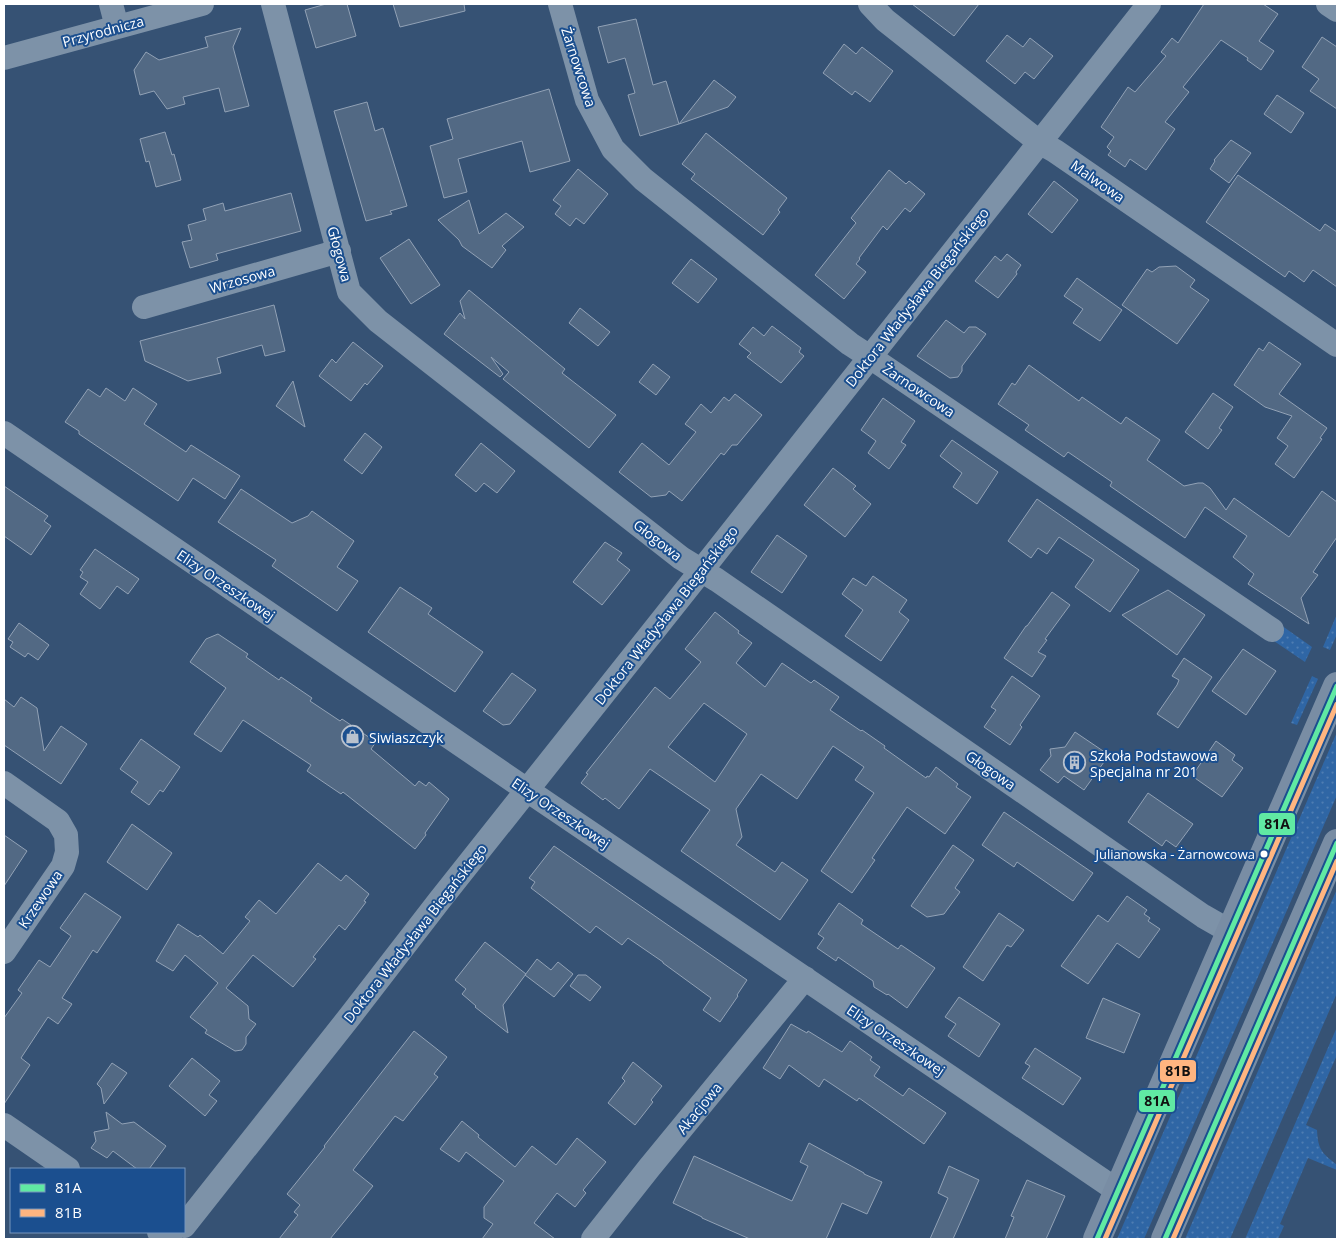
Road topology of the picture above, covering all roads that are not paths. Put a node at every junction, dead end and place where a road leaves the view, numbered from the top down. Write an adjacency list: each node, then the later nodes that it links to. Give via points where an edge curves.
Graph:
1 (111, 4): 9 (street)
2 (202, 4): 9 (street, Przyrodnicza)
3 (273, 4): 12 (street, Głogowa)
4 (560, 4): 15 (street, Żarnowcowa, via 587,100 613,149 643,179)
5 (870, 4): 11 (street, Malwowa, via 885,20)
6 (1149, 4): 11 (street, Doktora Władysława Biegańskiego)
7 (1328, 4): 8 (street)
8 (1337, 10)
9 (117, 27): 10 (street, Przyrodnicza)
10 (4, 58)
11 (1040, 142): 14 (street, Malwowa); 15 (street, Doktora Władysława Biegańskiego)
12 (339, 251): 13 (street, Wrzosowa); 17 (street, Głogowa, via 349,292 378,321)
13 (144, 307)
14 (1337, 345)
15 (870, 357): 17 (street, Doktora Władysława Biegańskiego); 18 (street, Żarnowcowa)
16 (4, 433): 21 (street, Elizy Orzeszkowej)
17 (701, 571): 21 (street, Doktora Władysława Biegańskiego); 23 (street, Głogowa, via 1202,916)
18 (1272, 630)
19 (1337, 686): 23 (main road)
20 (4, 783): 24 (street, Krzewowa, via 58,821 66,835 66,852 63,866)
21 (527, 790): 25 (street, Elizy Orzeszkowej); 29 (street, Doktora Władysława Biegańskiego)
22 (1337, 843): 34 (main road)
23 (1231, 932): 28 (main road)
24 (4, 952)
25 (805, 978): 28 (street, Elizy Orzeszkowej); 32 (street, Akacjowa)
26 (4, 1125): 27 (street)
27 (67, 1168)
28 (1118, 1191): 33 (main road)
29 (185, 1225)
30 (161, 1233): 31 (street)
31 (172, 1239)
32 (594, 1239)
33 (1097, 1239)
34 (1165, 1239)

